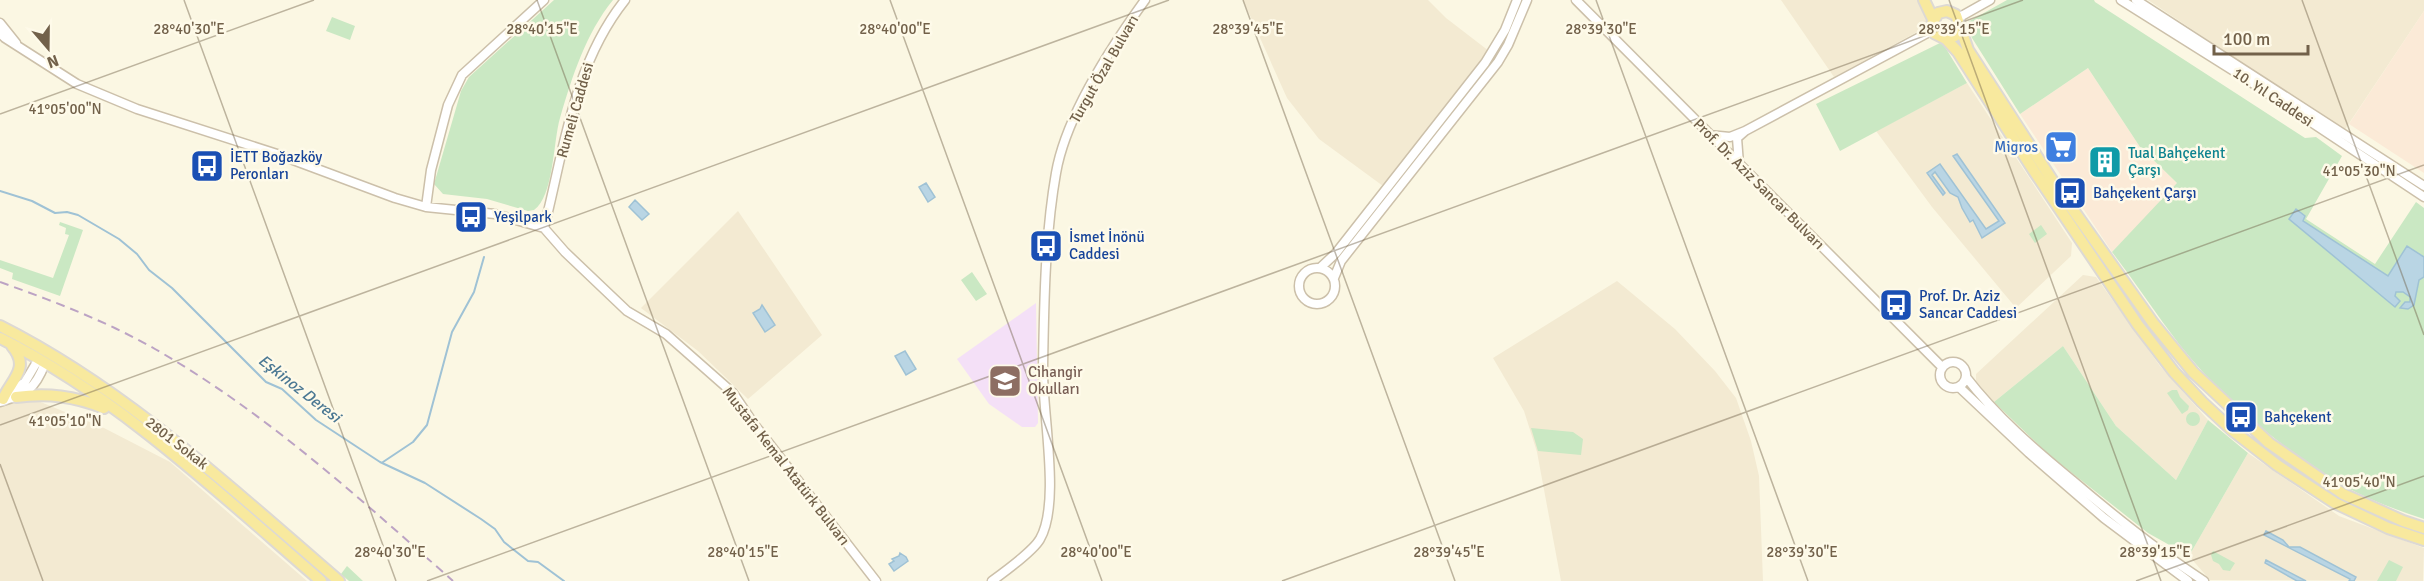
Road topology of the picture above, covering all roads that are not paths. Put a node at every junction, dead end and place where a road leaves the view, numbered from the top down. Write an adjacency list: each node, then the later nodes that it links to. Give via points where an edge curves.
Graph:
1 (544, 0): 23 (street, via 462,75 448,105 430,170)
2 (625, 0): 24 (street, Rumeli Caddesi, via 590,57 574,103)
3 (1145, 0): 43 (street, Turgut Özal Bulvarı, via 1082,102 1060,153 1049,232 1043,370 1050,500 1040,541)
4 (1576, 0): 19 (street, Prof. Dr. Aziz Sancar Bulvarı)
5 (1924, 0): 14 (main road)
6 (1937, 0): 11 (main road)
7 (1990, 0): 13 (street)
8 (2121, 0): 22 (street, 10. Yıl Caddesi)
9 (2136, 0): 21 (street, 10. Yıl Caddesi)
10 (1524, 1): 27 (street, via 1485,63 1336,253); 28 (street, via 1501,57 1341,261)
11 (1947, 11): 13 (main road); 14 (main road, via 1938,13)
12 (0, 23): 17 (street)
13 (1959, 23): 16 (main road, via 1955,36); 25 (main road, via 1968,50)
14 (1933, 25): 16 (main road, via 1938,36); 18 (street)
15 (0, 33): 17 (street)
16 (1946, 39): 26 (main road)
17 (18, 46): 23 (street, via 77,84 137,109)
18 (1745, 131): 19 (street, via 1730,137); 20 (street, via 1737,138)
19 (1709, 135): 20 (street, Prof. Dr. Aziz Sancar Bulvarı)
20 (1739, 165): 32 (street, Prof. Dr. Aziz Sancar Bulvarı)
21 (2424, 186)
22 (2424, 197)
23 (426, 207): 24 (street, via 495,214)
24 (544, 228): 42 (street, Mustafa Kemal Atatürk Bulvarı, via 627,310 666,334 733,393)
25 (2098, 244): 26 (main road); 38 (main road, via 2193,372 2269,443 2343,494)
26 (2087, 250): 39 (main road, via 2174,372 2232,430 2335,504)
27 (1320, 268): 28 (street); 28 (street, via 1308,270 1300,279 1300,291 1307,301 1319,303 1330,299)
28 (1334, 278)
29 (0, 326): 31 (main road, 2801 Sokak)
30 (4, 340): 31 (main road, 2801 Sokak); 36 (main road, via 16,351 19,372)
31 (43, 358): 35 (street, via 33,388); 36 (street, via 25,382); 37 (main road, 2801 Sokak); 41 (main road, 2801 Sokak, via 135,410)
32 (1942, 367): 33 (street, via 1949,362 1958,363); 34 (street, Prof. Dr. Aziz Sancar Bulvarı, via 1941,383 1948,388)
33 (1966, 377): 34 (street); 45 (street, via 2035,450 2109,512)
34 (1959, 387): 44 (street, Prof. Dr. Aziz Sancar Bulvarı, via 2104,518)
35 (16, 397): 36 (street); 37 (main road, via 69,397)
36 (1, 401)
37 (120, 414): 40 (main road, 2801 Sokak, via 184,463)
38 (2424, 528)
39 (2424, 540)
40 (321, 581)
41 (339, 581)
42 (876, 581)
43 (992, 581)
44 (2188, 581)
45 (2204, 581)

